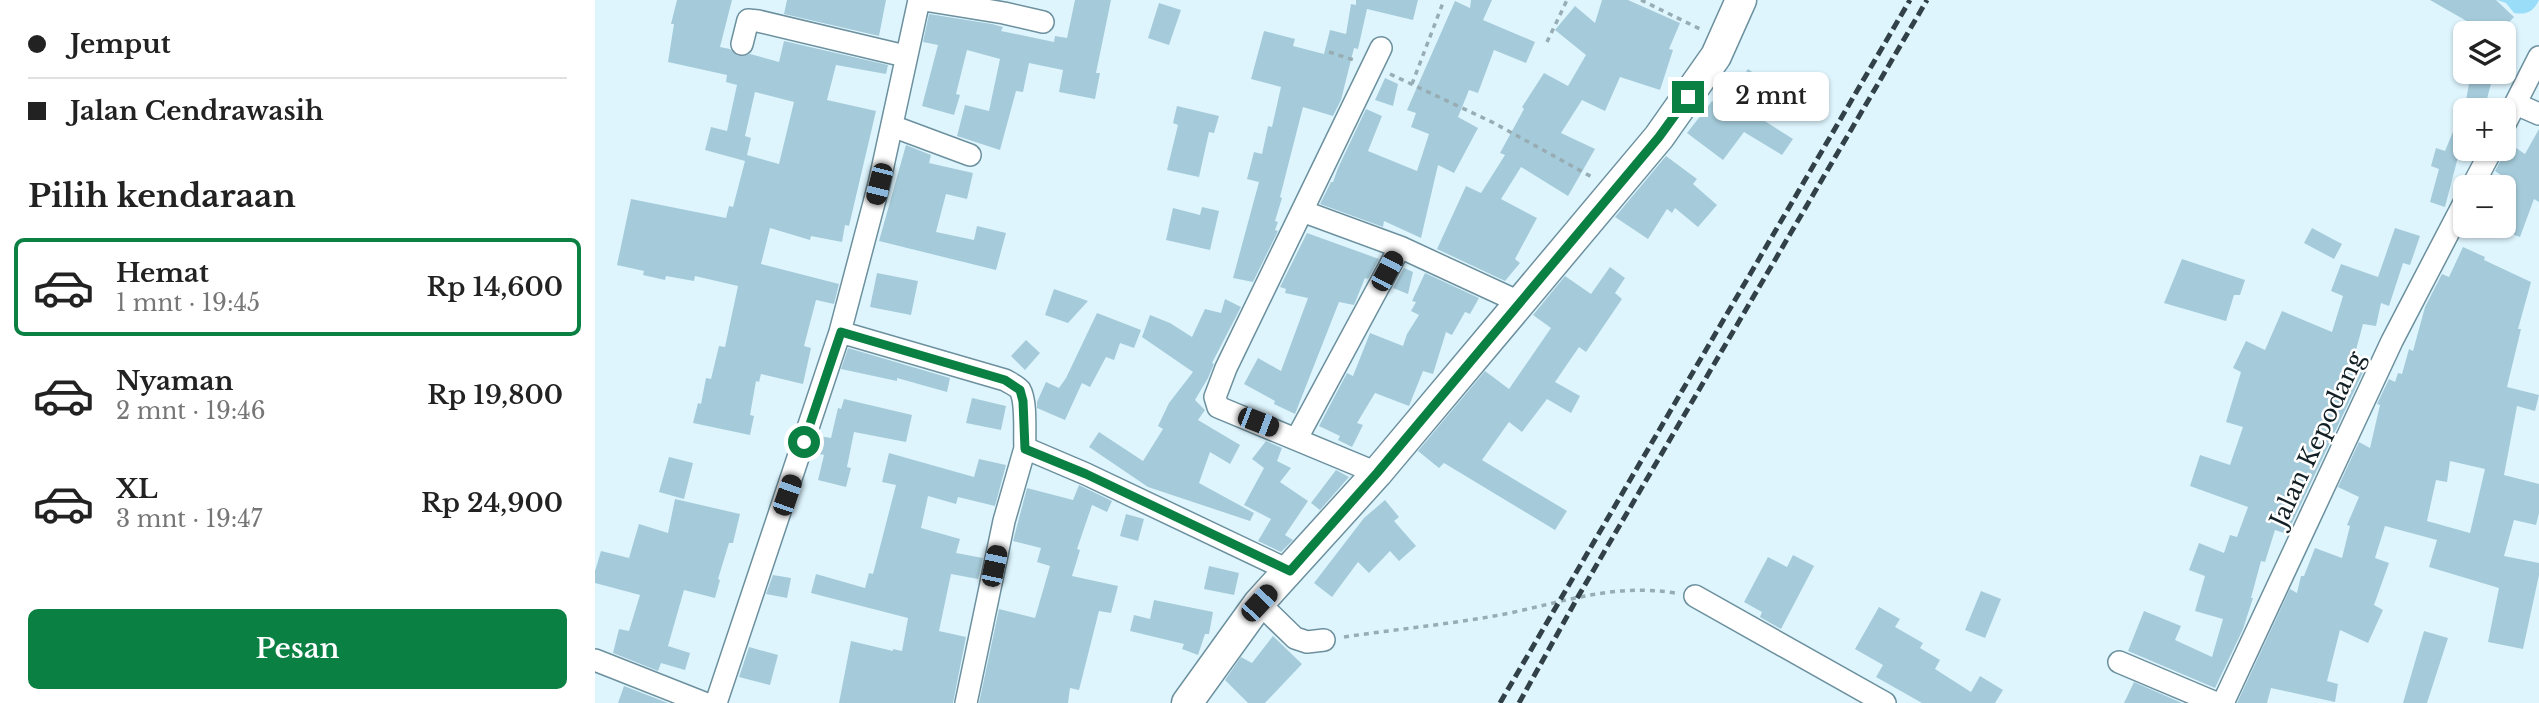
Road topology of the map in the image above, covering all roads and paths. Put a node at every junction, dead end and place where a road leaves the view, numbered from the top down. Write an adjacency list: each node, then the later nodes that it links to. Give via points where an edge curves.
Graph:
1 (921, 0): 6 (street); 11 (street)
2 (1444, 0): 14 (path)
3 (1567, 0): 8 (path)
4 (1641, 0): 7 (path)
5 (1741, 0): 7 (main road)
6 (1043, 22)
7 (1723, 41): 19 (main road, via 1659,137)
8 (1547, 43)
9 (742, 44): 11 (street, via 748,20)
10 (1329, 51): 12 (path)
11 (905, 56): 17 (street)
12 (1377, 57): 14 (path); 20 (street)
13 (2539, 57): 15 (street)
14 (1412, 84): 19 (path)
15 (2516, 104): 16 (street)
16 (2539, 114)
17 (892, 126): 18 (street); 24 (street)
18 (969, 155)
19 (1614, 189): 23 (main road)
20 (1302, 211): 22 (street); 25 (street, via 1215,397 1218,407)
21 (2453, 225): 40 (street, Jalan Kepodang, via 2392,341)
22 (1400, 247): 23 (street); 25 (street)
23 (1519, 302): 27 (main road)
24 (841, 332): 26 (street, via 1014,385 1023,401); 35 (street)
25 (1297, 438): 27 (street)
26 (1025, 449): 28 (street); 36 (street, via 1004,521)
27 (1377, 473): 28 (main road)
28 (1290, 571): 30 (main road)
29 (1695, 596): 31 (path, via 1653,590 1579,595 1505,614); 38 (street)
30 (1259, 603): 31 (street, via 1295,638); 37 (main road)
31 (1324, 640)
32 (595, 660): 34 (street)
33 (2119, 662): 39 (street)
34 (704, 703)
35 (716, 703)
36 (967, 703)
37 (1187, 703)
38 (1885, 703)
39 (2215, 703)
40 (2223, 703)

